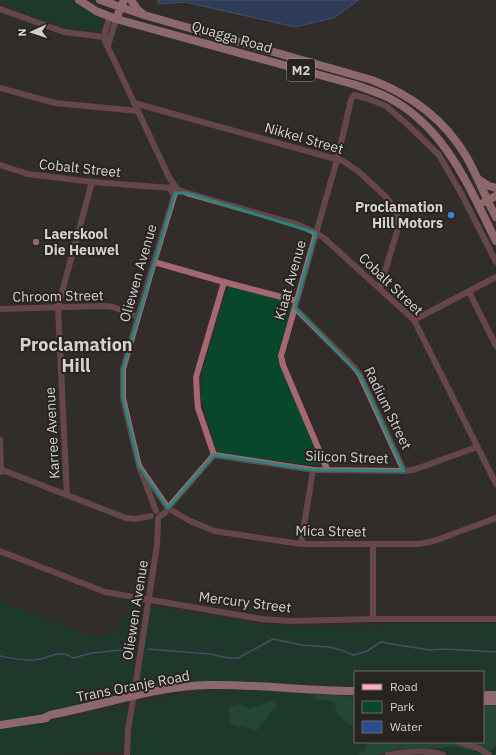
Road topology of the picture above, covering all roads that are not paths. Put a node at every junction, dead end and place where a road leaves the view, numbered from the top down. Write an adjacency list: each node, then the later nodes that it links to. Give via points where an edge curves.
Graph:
1 (79, 0): 7 (main road, Quagga Road / M2)
2 (100, 0): 4 (main road, Quagga Road / M2)
3 (131, 0): 6 (main road)
4 (119, 3): 6 (main road, Quagga Road / M2); 7 (main road)
5 (0, 9): 8 (street, via 64,32)
6 (144, 15): 15 (main road, Quagga Road / M2, via 360,76 390,87 416,102 443,125 460,146)
7 (113, 18): 8 (street); 9 (street); 21 (main road, Quagga Road / M2, via 356,85 388,98 416,116 436,136 456,163)
8 (104, 37): 9 (street, Oliewen Avenue)
9 (108, 46): 11 (street, Oliewen Avenue)
10 (0, 88): 12 (street, via 55,103)
11 (134, 103): 12 (street, Oliewen Avenue); 13 (street, Nikkel Street)
12 (138, 111): 18 (street, Oliewen Avenue)
13 (337, 160): 23 (street, Kiaat Avenue); 26 (street, Kiaat Avenue, via 352,98 355,95 386,106 439,155); 29 (street, Nikkel Street, via 346,162 358,171 384,195 395,211 398,228)
14 (0, 165): 16 (street, Cobalt Street, via 28,174)
15 (478, 178): 17 (main road); 20 (main road, Quagga Road / M2)
16 (92, 182): 18 (street, Cobalt Street); 32 (street, Karree Avenue)
17 (496, 188)
18 (173, 190): 23 (street, Cobalt Street, via 300,225); 25 (street, Oliewen Avenue, via 172,204)
19 (496, 196): 20 (main road)
20 (492, 204): 21 (main road); 22 (main road, Quagga Road / M2)
21 (480, 208): 24 (main road, Quagga Road / M2)
22 (496, 216)
23 (316, 233): 29 (street, Cobalt Street); 31 (street, Kiaat Avenue)
24 (496, 241)
25 (154, 262): 28 (street); 35 (street, Oliewen Avenue)
26 (496, 262)
27 (496, 277): 30 (street)
28 (224, 282): 31 (street); 40 (street, via 196,377 198,408)
29 (380, 288): 36 (street, Cobalt Street)
30 (469, 292): 36 (street); 37 (street)
31 (297, 300): 33 (street, Kiaat Avenue)
32 (58, 307): 34 (street, Chroom Street); 35 (street, Chroom Street, via 108,306); 47 (street, Karree Avenue)
33 (294, 308): 42 (street, Kiaat Avenue, via 281,356); 45 (street, Radium Street, via 360,375)
34 (0, 309)
35 (138, 316): 41 (street, Oliewen Avenue, via 124,364 123,392)
36 (414, 320): 39 (street, Cobalt Street)
37 (496, 346)
38 (0, 440): 44 (street)
39 (477, 446): 45 (street, Silicon Street); 46 (street, Cobalt Street)
40 (214, 455): 43 (street, Silicon Street); 48 (street)
41 (139, 466): 48 (street, Oliewen Avenue); 48 (street, Oliewen Avenue)
42 (327, 469): 43 (street, Silicon Street); 45 (street, Silicon Street)
43 (313, 470): 50 (street)
44 (0, 471): 47 (street)
45 (404, 471)
46 (496, 484)
47 (67, 495): 48 (street, via 126,518 135,519)
48 (158, 514): 50 (street, Mica Street, via 188,520 214,531); 53 (street, Oliewen Avenue)
49 (496, 518): 51 (street, Mica Street, via 424,543)
50 (301, 544): 51 (street, Mica Street)
51 (373, 544): 54 (street)
52 (0, 551): 53 (street, Mercury Street, via 105,592)
53 (149, 599): 54 (street, Mercury Street, via 273,620); 59 (street, Oliewen Avenue)
54 (373, 619): 55 (street, Mercury Street)
55 (496, 619)
56 (354, 691): 59 (main road, Trans Oranje Road, via 230,685)
57 (496, 694): 58 (main road)
58 (484, 695)
59 (134, 698): 62 (main road, Trans Oranje Road, via 84,712); 64 (street, Oliewen Avenue, via 128,729)
60 (484, 701): 61 (main road)
61 (496, 702)
62 (0, 725)
63 (462, 743): 67 (street)
64 (128, 755)
65 (388, 755): 66 (street, via 430,752)
66 (442, 755)
67 (489, 755)

